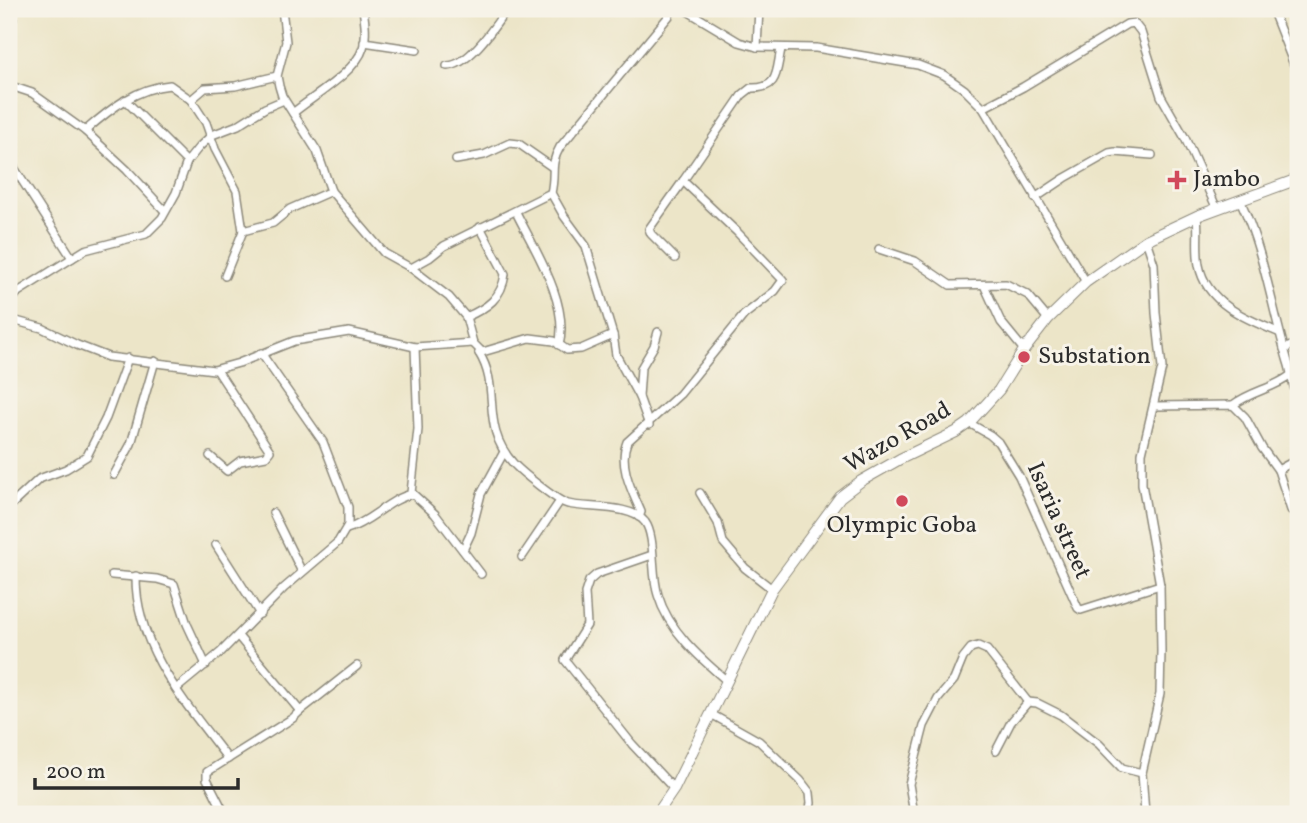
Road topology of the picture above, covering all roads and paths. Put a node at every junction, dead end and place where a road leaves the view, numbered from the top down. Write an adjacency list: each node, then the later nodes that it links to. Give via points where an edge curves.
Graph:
1 (14, 9): 9 (street)
2 (363, 9): 10 (street)
3 (505, 9): 14 (street, via 463,60)
4 (672, 9): 29 (street, via 561,147)
5 (684, 9): 11 (street, via 739,42)
6 (759, 9): 11 (street)
7 (1272, 9): 15 (street)
8 (284, 10): 16 (street, via 286,41)
9 (9, 41)
10 (364, 42): 13 (street); 22 (street, via 348,70)
11 (757, 47): 12 (street)
12 (782, 49): 21 (street, via 816,48 918,65 944,75); 31 (street, via 770,85 751,88 742,95)
13 (417, 50)
14 (447, 66)
15 (1298, 75)
16 (277, 76): 19 (street, via 205,88); 20 (street)
17 (9, 91): 23 (street, via 14,87 32,93)
18 (125, 100): 19 (street, via 170,85); 23 (street); 28 (street)
19 (191, 100): 24 (street)
20 (284, 100): 22 (street); 24 (street)
21 (983, 108): 34 (street); 36 (street, via 1135,23 1142,32 1161,96)
22 (293, 113): 32 (street, via 317,151)
23 (85, 131): 37 (street)
24 (212, 135): 28 (street); 41 (street, via 237,191)
25 (1152, 155): 34 (street, via 1110,153)
26 (9, 160): 44 (street)
27 (456, 160): 29 (street, via 484,155 510,143 519,144)
28 (187, 162): 37 (street)
29 (552, 167): 33 (street)
30 (1298, 179): 35 (main road, Wazo Road)
31 (682, 181): 45 (street, via 649,229); 76 (street, via 753,248 782,283 752,307)
32 (331, 191): 41 (street, via 290,209 273,223); 46 (street, via 384,253)
33 (551, 193): 38 (street); 58 (street, via 586,246)
34 (1035, 198): 48 (street)
35 (1241, 202): 36 (main road, Wazo Road); 57 (street, via 1259,251)
36 (1217, 209): 39 (main road, Wazo Road)
37 (165, 211): 44 (street, via 144,235 91,248)
38 (516, 212): 40 (street); 61 (street, via 551,284 563,332)
39 (1197, 216): 42 (main road, Wazo Road); 57 (street, via 1204,281 1236,313)
40 (480, 227): 46 (street); 53 (street, via 505,274 504,282 500,294 485,309)
41 (243, 231): 47 (street)
42 (1146, 240): 48 (main road, Wazo Road); 73 (street, via 1154,264 1162,352)
43 (879, 249): 50 (street, via 915,261 950,285)
44 (72, 258): 51 (street)
45 (675, 258)
46 (411, 268): 53 (street, via 449,297)
47 (225, 276)
48 (1086, 282): 54 (main road, Wazo Road)
49 (9, 284): 51 (street)
50 (984, 285): 54 (street, via 1000,282 1028,295); 64 (street, via 1001,322)
51 (14, 295): 52 (street)
52 (9, 303)
53 (466, 317): 59 (street)
54 (1048, 319): 64 (main road, Wazo Road)
55 (9, 320): 67 (street, via 43,328 108,357)
56 (658, 332): 71 (street, via 641,368)
57 (1278, 332): 63 (street)
58 (613, 335): 61 (street, via 581,349); 71 (street, via 620,364)
59 (473, 343): 62 (street); 66 (street)
60 (1298, 343): 63 (street)
61 (559, 345): 66 (street, via 530,338)
62 (415, 347): 65 (street, via 339,332); 82 (street, via 418,429)
63 (1284, 349): 70 (street)
64 (1024, 350): 75 (main road, Wazo Road, via 999,390)
65 (261, 353): 69 (street); 89 (street, via 323,442 348,508)
66 (479, 353): 77 (street, via 487,365 494,431)
67 (128, 358): 68 (street); 85 (street, via 86,457 39,478)
68 (155, 362): 69 (street); 81 (street, via 131,444)
69 (217, 370): 78 (street, via 270,451 240,461 227,471)
70 (1291, 375): 72 (street); 74 (street)
71 (639, 397): 76 (street)
72 (1298, 397)
73 (1155, 405): 74 (street); 98 (street, via 1142,453 1142,484)
74 (1233, 405): 80 (street)
75 (968, 422): 98 (street, Isaria street, via 990,435 1014,468 1078,608); 99 (main road, Wazo Road, via 840,497)
76 (649, 425): 88 (street, via 627,442 624,452)
77 (503, 452): 84 (street); 91 (street, via 481,495)
78 (210, 456)
79 (1298, 459): 80 (street)
80 (1278, 470): 86 (street)
81 (114, 475)
82 (411, 493): 89 (street); 91 (street, via 436,514)
83 (700, 493): 99 (street, via 726,545)
84 (560, 501): 88 (street); 93 (street)
85 (9, 506)
86 (1291, 510)
87 (273, 513): 94 (street)
88 (639, 517): 92 (street, via 649,529)
89 (347, 529): 94 (street)
90 (216, 545): 100 (street)
91 (463, 550): 95 (street)
92 (652, 555): 104 (street, via 657,594 666,617); 112 (street, via 589,581 587,625 565,660)
93 (522, 557)
94 (302, 572): 100 (street)
95 (481, 574)
96 (113, 575): 97 (street)
97 (136, 576): 102 (street, via 173,584); 105 (street, via 146,633)
98 (1160, 586): 111 (street, via 1160,694)
99 (772, 589): 104 (main road, Wazo Road)
100 (260, 614): 101 (street)
101 (237, 636): 102 (street); 107 (street)
102 (205, 665): 105 (street)
103 (357, 666): 107 (street)
104 (727, 681): 108 (main road, Wazo Road)
105 (176, 689): 110 (street)
106 (1028, 702): 109 (street); 111 (street, via 1061,715 1122,768); 116 (street, via 987,650 971,648 924,726 909,784)
107 (300, 711): 110 (street)
108 (711, 714): 112 (main road, Wazo Road); 115 (street, via 759,741 800,780 810,793)
109 (996, 751)
110 (228, 759): 113 (street, via 206,774)
111 (1142, 773): 117 (street)
112 (674, 789): 114 (main road, Wazo Road)
113 (225, 814)
114 (657, 814)
115 (809, 814)
116 (914, 814)
117 (1145, 814)

